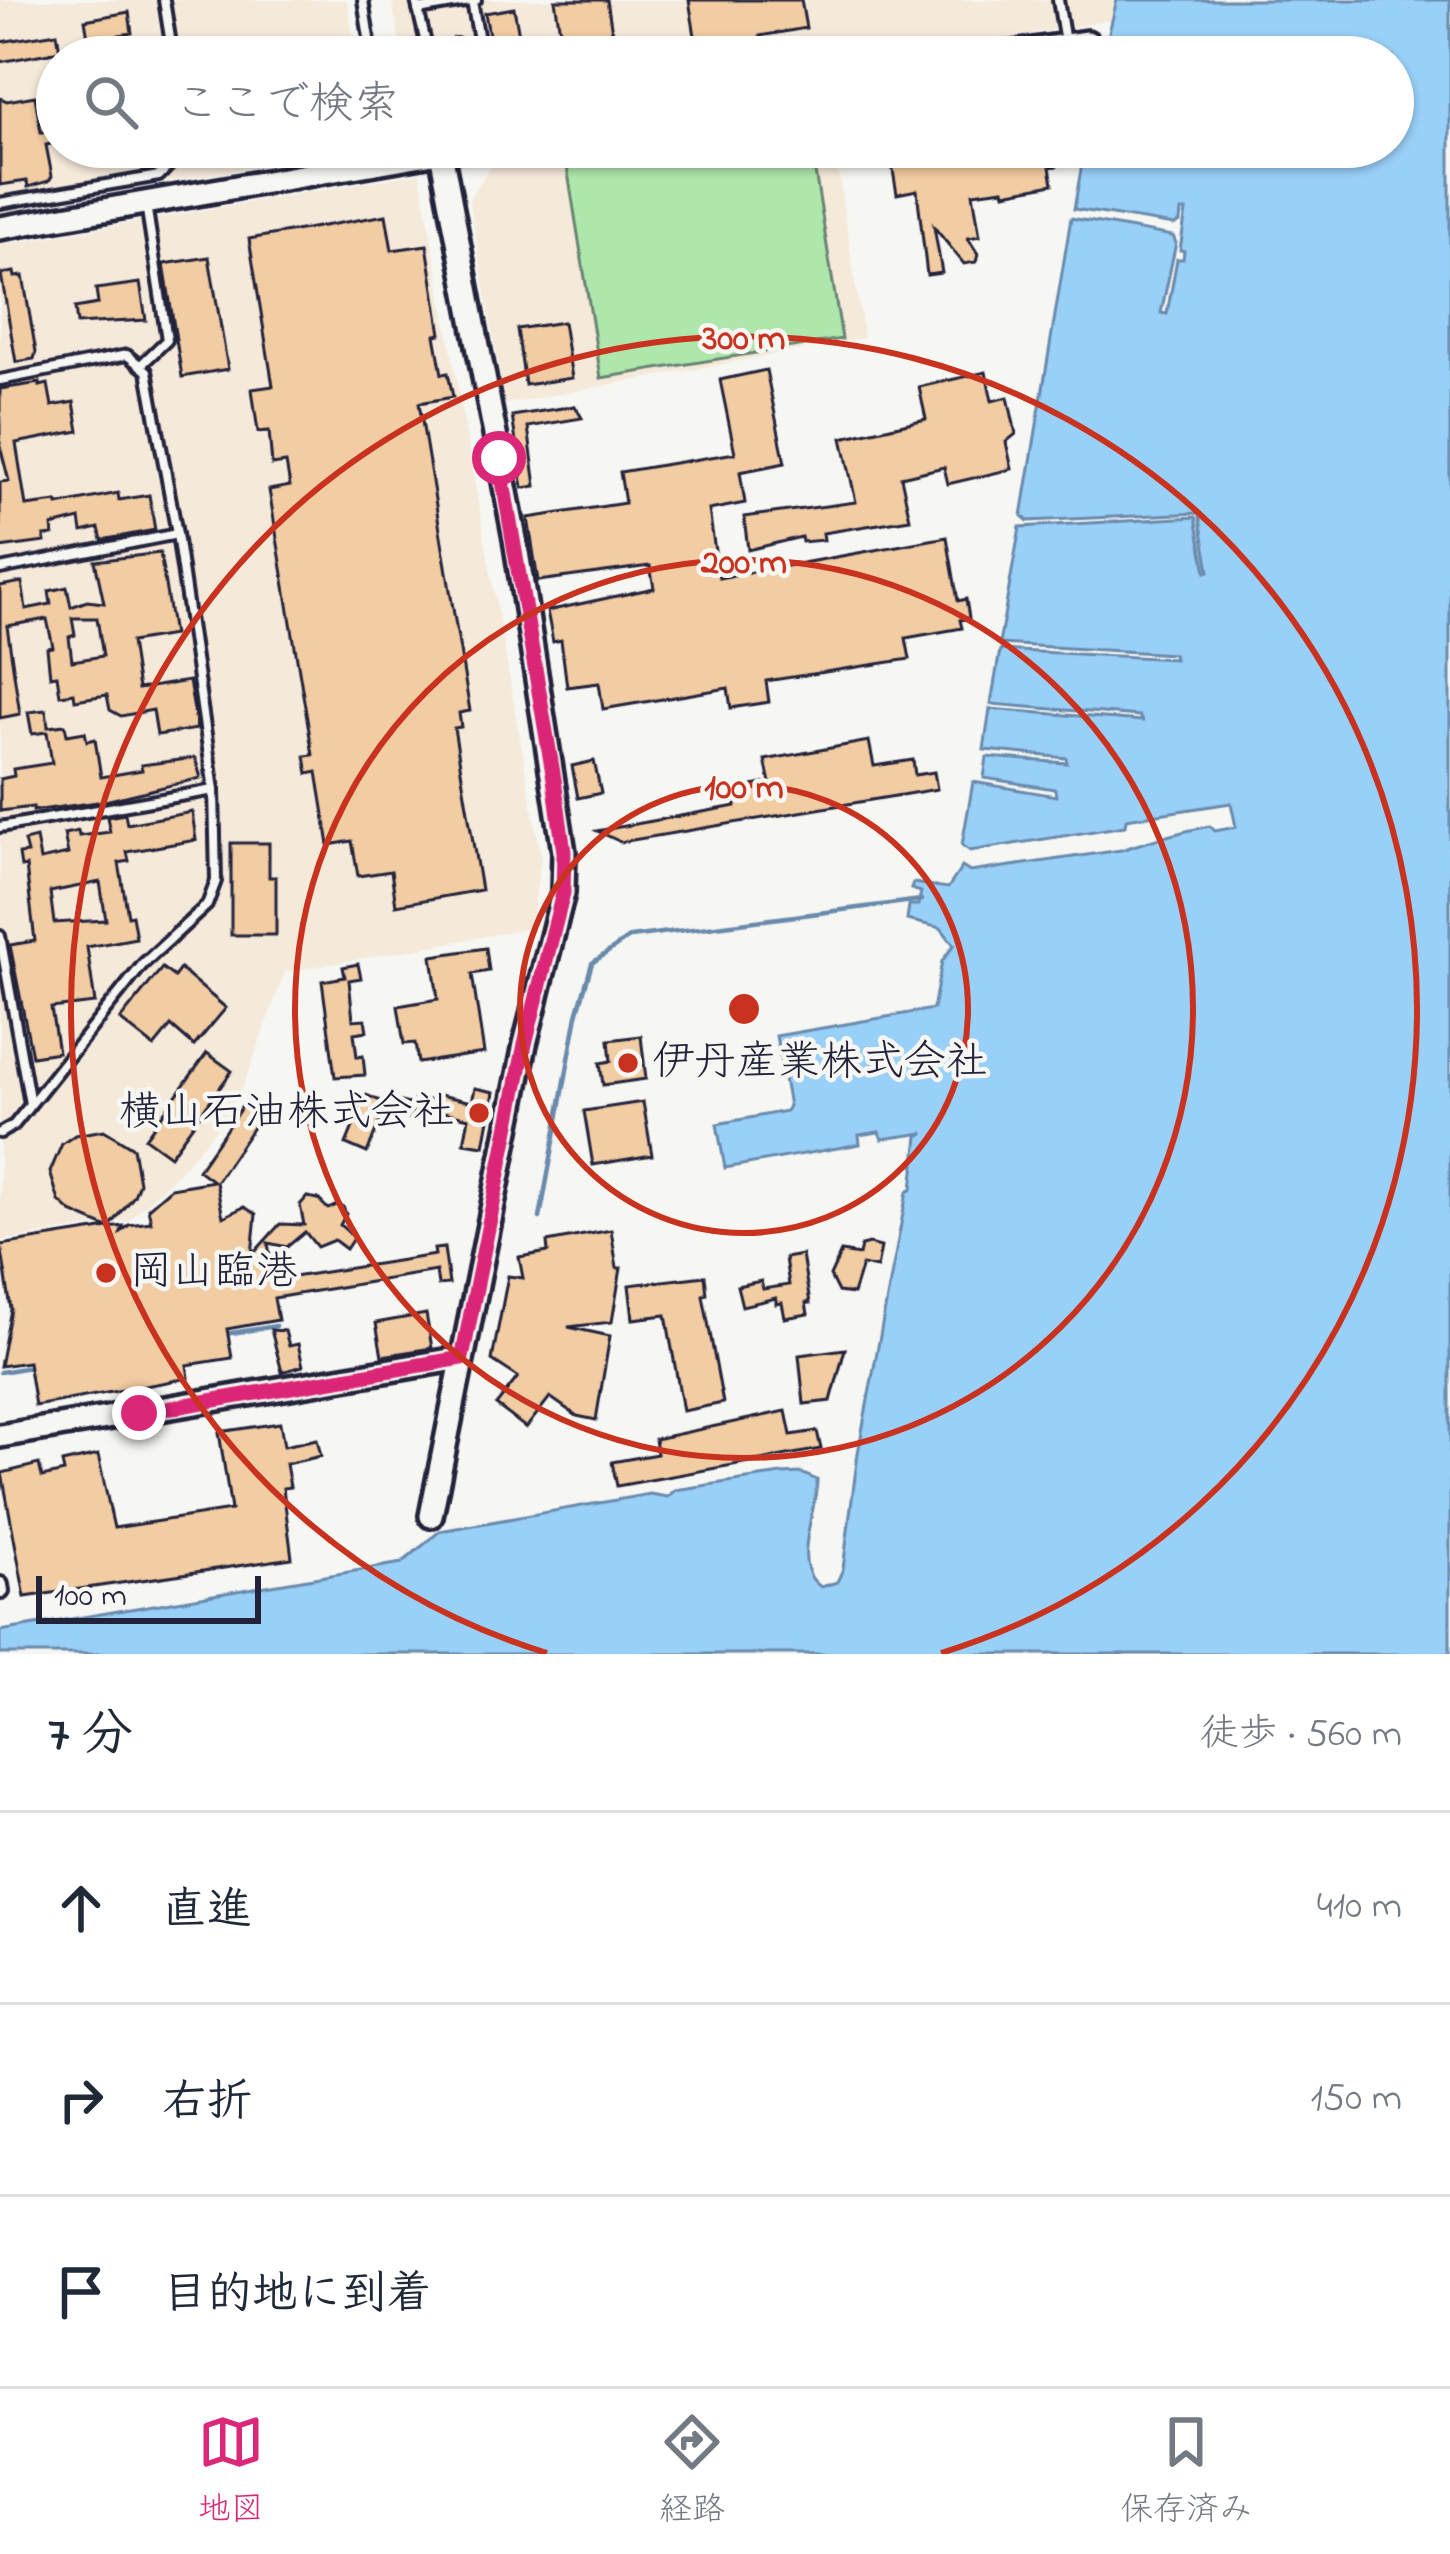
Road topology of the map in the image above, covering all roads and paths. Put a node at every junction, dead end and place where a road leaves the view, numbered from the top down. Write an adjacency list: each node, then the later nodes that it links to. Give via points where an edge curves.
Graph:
1 (164, 0): 6 (lane)
2 (363, 0): 7 (lane)
3 (474, 0): 5 (lane); 9 (lane)
4 (1058, 0): 10 (lane)
5 (417, 5): 8 (lane)
6 (170, 36)
7 (369, 36)
8 (424, 36)
9 (479, 36)
10 (1073, 36)
11 (167, 168): 14 (lane, via 159,176)
12 (322, 168): 15 (street)
13 (444, 168): 26 (street, via 564,852 563,893)
14 (0, 203)
15 (146, 203): 16 (street); 17 (lane, via 167,340)
16 (0, 228)
17 (142, 364): 18 (lane, via 118,356); 19 (lane)
18 (0, 380)
19 (177, 534): 20 (lane); 21 (lane)
20 (0, 569)
21 (214, 790): 22 (lane); 24 (lane, via 216,881 206,905 143,964)
22 (0, 826)
23 (0, 936): 24 (lane)
24 (30, 1105): 25 (lane)
25 (0, 1133)
26 (462, 1358): 27 (street); 28 (street)
27 (0, 1436)
28 (431, 1516)

